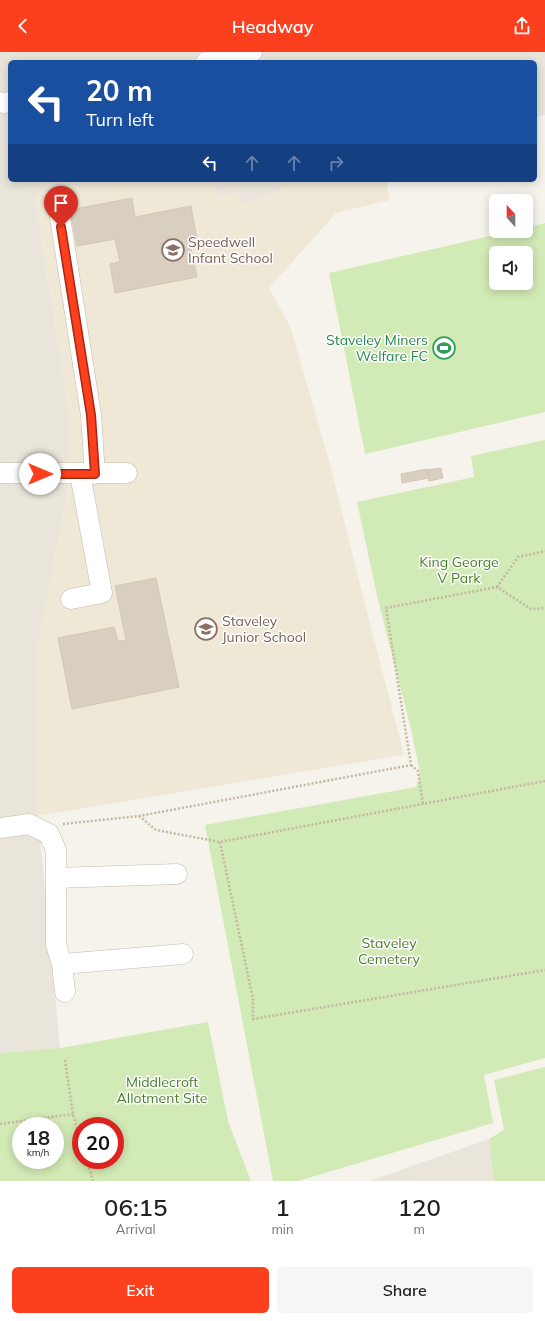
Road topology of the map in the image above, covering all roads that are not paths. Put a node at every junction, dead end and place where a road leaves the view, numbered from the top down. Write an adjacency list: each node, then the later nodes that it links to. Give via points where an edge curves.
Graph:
1 (252, 52): 2 (street)
2 (215, 60)
3 (59, 211): 6 (street, via 91,415)
4 (0, 473): 6 (street)
5 (127, 473): 6 (street)
6 (88, 474): 7 (street, via 102,593)
7 (71, 599)
8 (0, 828): 10 (street, via 29,824 49,834 56,850)
9 (177, 874): 10 (street)
10 (57, 878): 12 (street, via 56,945)
11 (183, 954): 12 (street)
12 (62, 964): 13 (street)
13 (65, 992)

